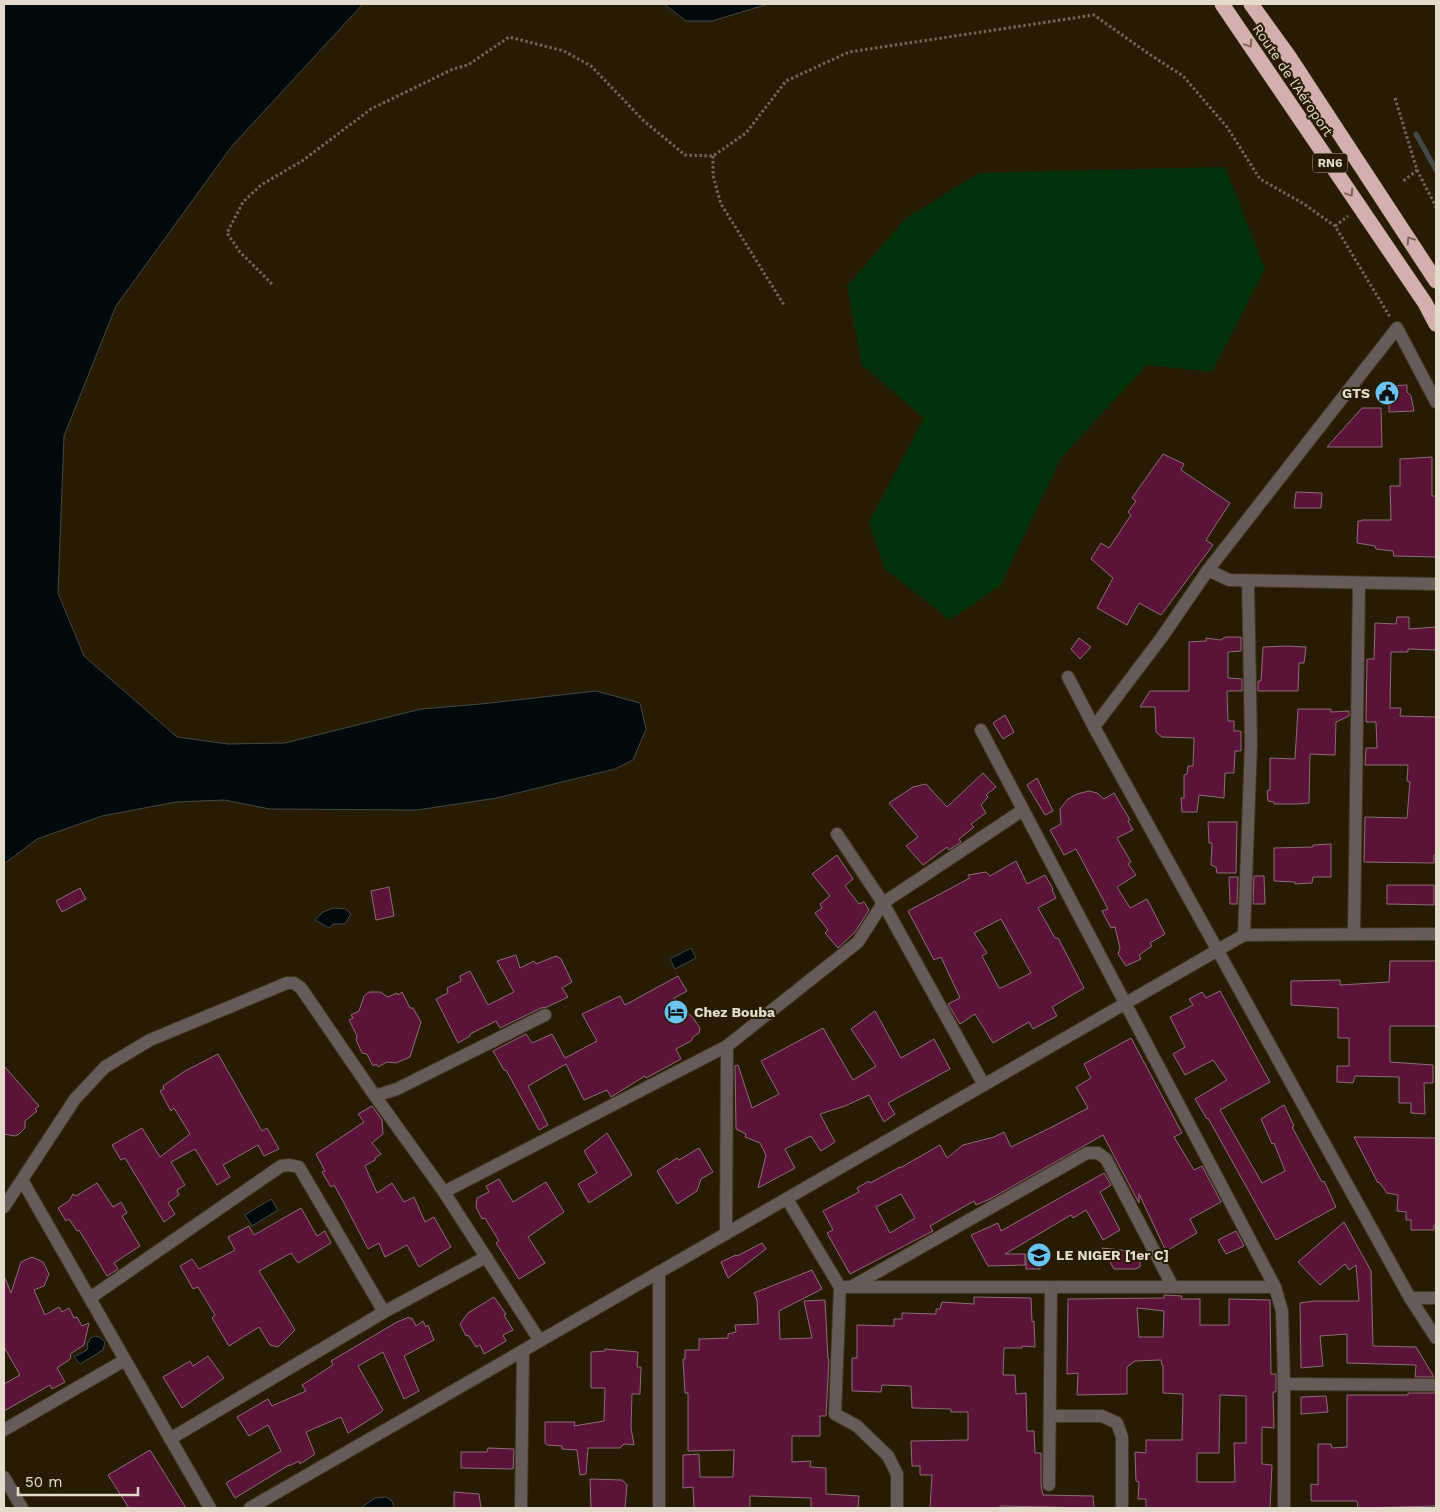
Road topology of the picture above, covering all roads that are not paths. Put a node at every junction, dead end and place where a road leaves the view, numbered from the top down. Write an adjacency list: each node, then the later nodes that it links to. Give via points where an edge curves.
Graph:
1 (1222, 4): 4 (highway, Route de l'Aéroport / RN6, one-way to 4, via 1420,295)
2 (1251, 4): 3 (highway, Route de l'Aéroport / RN6, one-way to 2, via 1296,66)
3 (1436, 281)
4 (1436, 324)
5 (1436, 402): 6 (street, via 1397,328)
6 (1208, 570): 7 (street, via 1229,580); 11 (street)
7 (1248, 581): 8 (street); 18 (street, via 1251,744)
8 (1359, 584): 9 (street); 16 (street)
9 (1436, 584)
10 (1068, 677): 11 (street)
11 (1094, 727): 19 (street)
12 (981, 730): 13 (street)
13 (1023, 810): 15 (street); 20 (street)
14 (837, 834): 15 (street)
15 (883, 904): 22 (street, via 858,942); 23 (street)
16 (1354, 934): 17 (street); 18 (street)
17 (1436, 934)
18 (1244, 935): 19 (street)
19 (1217, 950): 20 (street); 37 (street)
20 (1125, 1004): 23 (street); 35 (street)
21 (545, 1015): 24 (street, via 397,1089)
22 (727, 1046): 26 (street); 29 (street)
23 (984, 1085): 27 (street)
24 (375, 1096): 25 (street, via 301,988 287,982 150,1040 105,1067 75,1099); 26 (street)
25 (22, 1180): 28 (street); 36 (street)
26 (444, 1192): 30 (street)
27 (787, 1199): 29 (street); 32 (street)
28 (4, 1207)
29 (726, 1234): 31 (street)
30 (486, 1257): 39 (street); 41 (street)
31 (659, 1272): 41 (street); 55 (street)
32 (846, 1287): 33 (street); 34 (street, via 1087,1153 1098,1153 1106,1159); 56 (street, via 835,1414 857,1426 888,1456 897,1474)
33 (1051, 1287): 34 (street); 46 (street)
34 (1173, 1287): 35 (street)
35 (1275, 1287): 44 (street, via 1282,1311)
36 (90, 1298): 39 (street, via 281,1166 290,1165 299,1167); 43 (street)
37 (1410, 1298): 38 (street); 40 (street)
38 (1436, 1298)
39 (384, 1312): 48 (street)
40 (1436, 1338)
41 (540, 1341): 42 (street)
42 (523, 1351): 53 (street); 54 (street)
43 (126, 1360): 47 (street); 48 (street)
44 (1284, 1384): 45 (street); 58 (street)
45 (1436, 1385)
46 (1050, 1416): 50 (street); 57 (street, via 1102,1416 1117,1423 1122,1437)
47 (4, 1430)
48 (170, 1439): 52 (street)
49 (4, 1477): 51 (street)
50 (1049, 1485)
51 (22, 1508)
52 (210, 1508)
53 (250, 1508)
54 (522, 1508)
55 (659, 1508)
56 (897, 1508)
57 (1122, 1508)
58 (1284, 1508)

